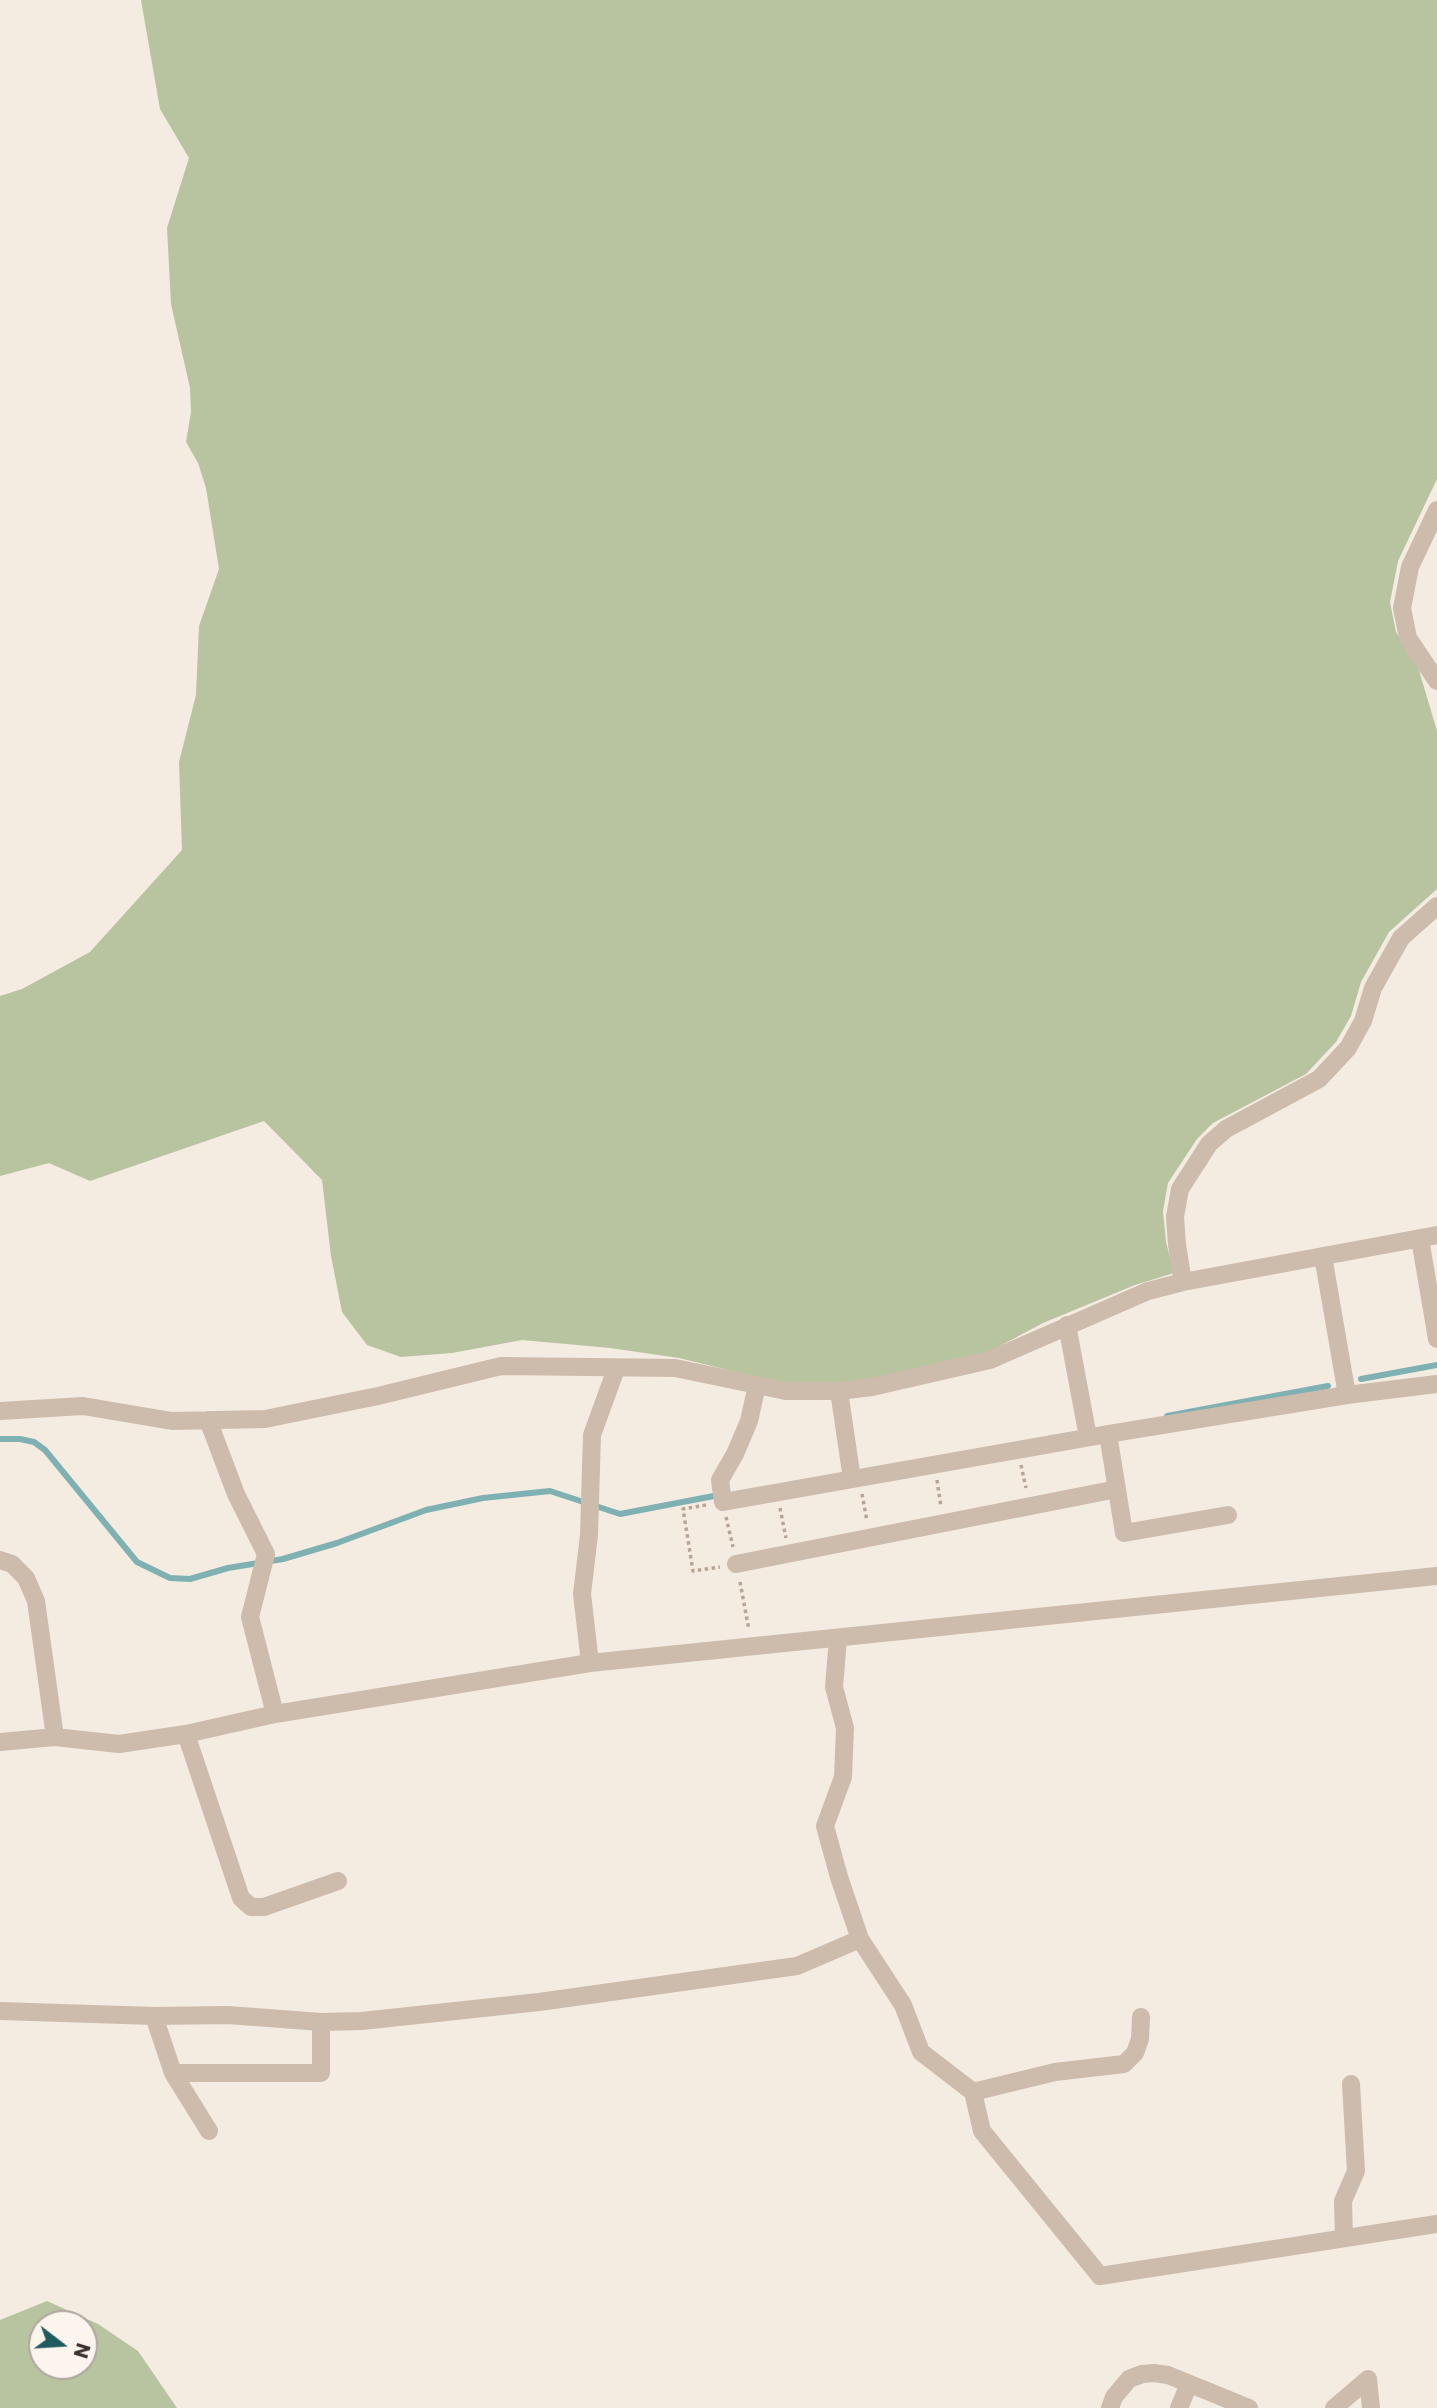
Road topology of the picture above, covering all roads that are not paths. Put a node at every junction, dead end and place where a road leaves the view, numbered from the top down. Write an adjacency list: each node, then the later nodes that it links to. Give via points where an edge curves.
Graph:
1 (1437, 510): 2 (street, via 1410,567 1402,608 1409,638)
2 (1437, 681)
3 (1437, 906): 6 (street, via 1402,938 1373,988 1348,1048 1319,1079 1226,1129 1209,1144 1180,1189 1175,1217)
4 (1428, 1237): 5 (street); 8 (street)
5 (1323, 1256): 6 (street); 13 (street)
6 (1183, 1282): 7 (street, via 1148,1291)
7 (1067, 1325): 12 (street, via 990,1360); 16 (street)
8 (1437, 1339)
9 (616, 1369): 11 (street, via 675,1368); 15 (street, via 501,1366 265,1419); 25 (street, via 592,1435 582,1594)
10 (1437, 1384): 13 (street)
11 (757, 1385): 12 (street, via 786,1391); 18 (street, via 749,1422 720,1480 722,1494 778,1492)
12 (839, 1391): 18 (street)
13 (1346, 1395): 17 (street)
14 (0, 1411): 15 (street, via 83,1406 172,1421)
15 (208, 1420): 26 (street, via 264,1563 250,1616)
16 (1087, 1432): 17 (street); 18 (street, via 935,1464)
17 (1108, 1433): 19 (street)
18 (853, 1474)
19 (1117, 1489): 20 (street, via 1124,1533); 22 (street)
20 (1228, 1515)
21 (0, 1560): 28 (street, via 12,1564 26,1578 36,1601)
22 (736, 1564)
23 (1437, 1576): 24 (street)
24 (838, 1639): 25 (street); 31 (street, via 834,1687 845,1728 843,1777 825,1826)
25 (590, 1663): 26 (street)
26 (275, 1714): 27 (street)
27 (187, 1734): 28 (street, via 119,1744); 30 (street, via 241,1898 251,1907 264,1907)
28 (55, 1737): 29 (street)
29 (0, 1742)
30 (338, 1881)
31 (860, 1939): 35 (street, via 797,1966 539,2002); 38 (street, via 903,2005 920,2052)
32 (0, 2011): 33 (street)
33 (154, 2016): 35 (street, via 228,2015); 36 (street)
34 (1141, 2017): 38 (street, via 1135,2053 1124,2064 1055,2072)
35 (321, 2022): 36 (street, via 321,2073)
36 (173, 2073): 39 (street)
37 (1351, 2084): 41 (street, via 1356,2171 1343,2200)
38 (973, 2092): 41 (street, via 982,2131 1100,2276)
39 (209, 2131)
40 (1437, 2224): 41 (street)
41 (1344, 2238)
42 (1189, 2384): 43 (street, via 1168,2375 1142,2374 1129,2379); 44 (street); 45 (street)
43 (1110, 2408)
44 (1179, 2408)
45 (1249, 2408)
46 (1334, 2408): 47 (street, via 1368,2379)
47 (1371, 2408)

